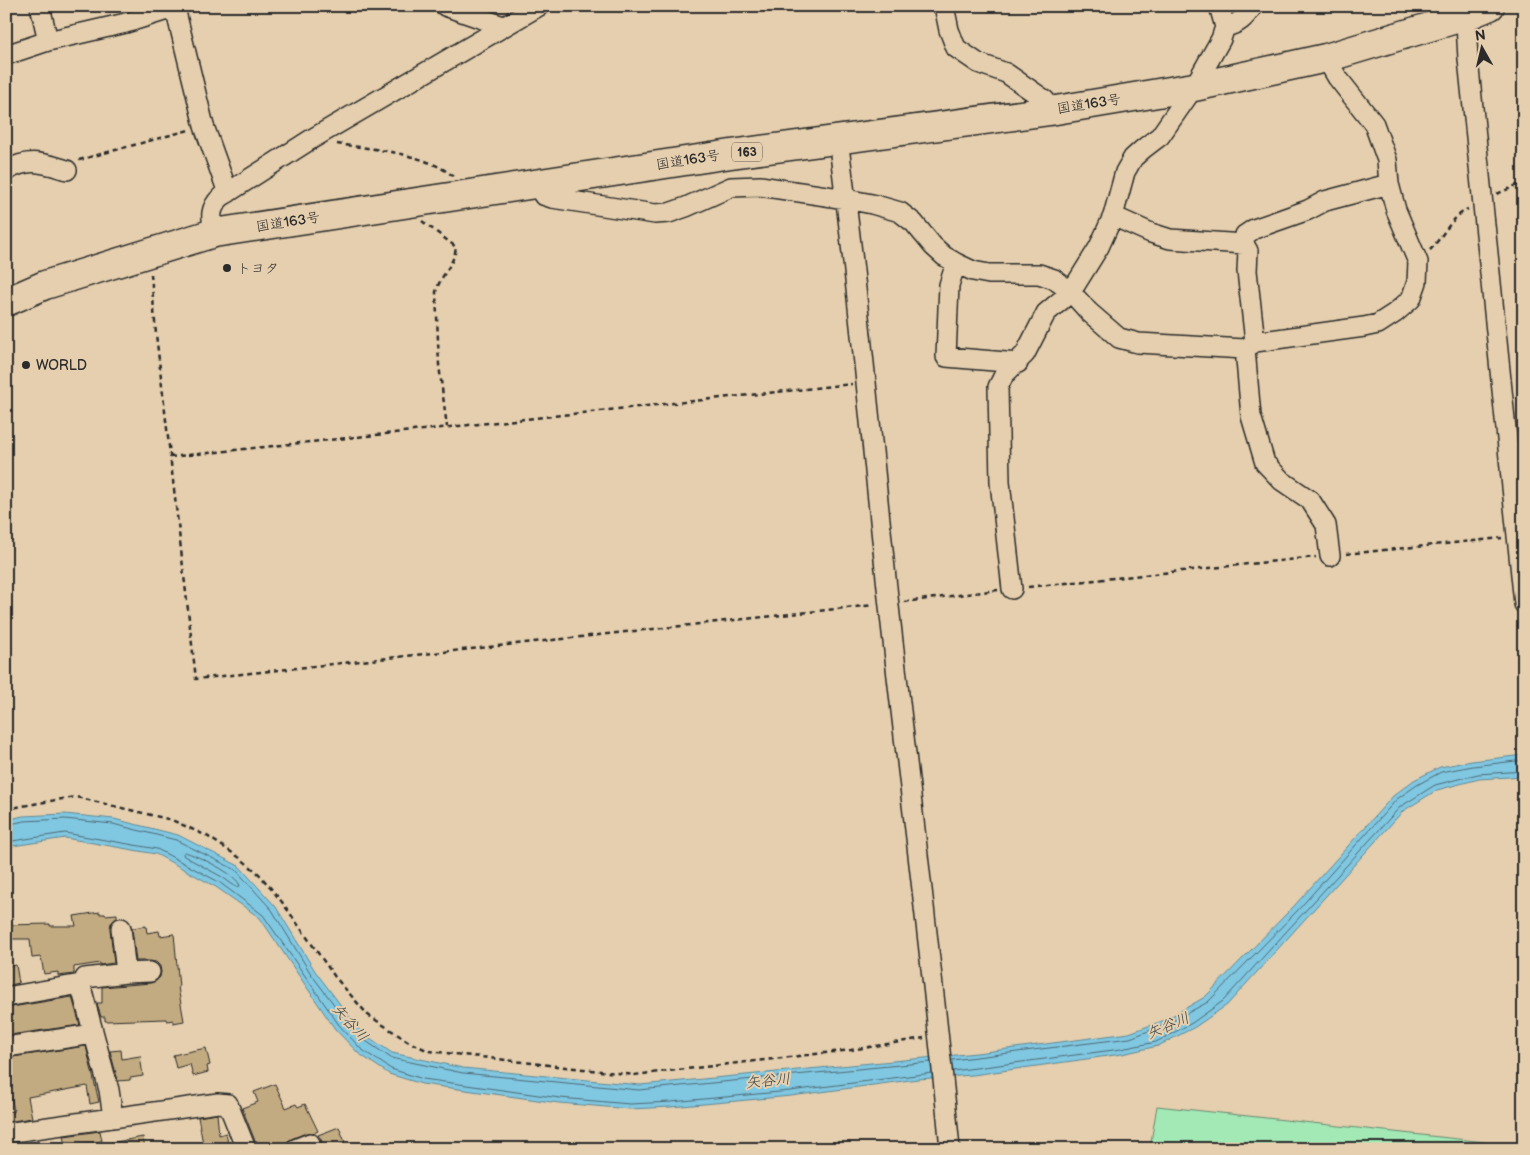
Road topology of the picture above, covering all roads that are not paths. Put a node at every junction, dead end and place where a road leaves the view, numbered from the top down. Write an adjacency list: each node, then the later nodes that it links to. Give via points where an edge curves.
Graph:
1 (40, 6): 11 (street)
2 (445, 6): 9 (street)
3 (539, 6): 9 (street)
4 (944, 6): 15 (street, via 956,48 978,63 1006,73 1045,100)
5 (1218, 6): 10 (street)
6 (1253, 6): 10 (street, via 1244,19)
7 (177, 7): 11 (street); 21 (street, via 204,126)
8 (1474, 10): 13 (highway, 国道163号 / 163); 33 (street, via 1468,68)
9 (504, 26): 21 (street, via 310,140)
10 (1225, 27): 14 (street)
11 (48, 41): 12 (street)
12 (6, 55)
13 (1326, 58): 14 (highway, 国道163号 / 163); 20 (street, via 1374,124 1387,160)
14 (1194, 87): 15 (highway, 国道163号 / 163); 23 (street, via 1160,136 1133,158 1125,172)
15 (1050, 110): 16 (highway, 国道163号 / 163)
16 (838, 139): 19 (highway, 国道163号 / 163); 22 (street)
17 (68, 170): 18 (street, via 34,161)
18 (6, 171)
19 (536, 183): 22 (street, via 543,195 552,198 655,214 686,208 731,187 760,186); 24 (highway, 国道163号 / 163)
20 (1389, 184): 25 (street, via 1325,201 1254,229 1245,235); 29 (street, via 1418,262 1418,282 1410,299 1378,324)
21 (228, 193): 24 (street, via 214,204 211,213)
22 (846, 199): 26 (street, via 900,212 933,246); 46 (street)
23 (1112, 216): 25 (street, via 1170,239); 27 (street, via 1099,247)
24 (214, 233): 28 (highway, 国道163号 / 163, via 45,285)
25 (1244, 244): 29 (street, via 1248,251)
26 (956, 263): 27 (street, via 989,274 1039,274 1054,279); 30 (street, via 949,285 946,357)
27 (1071, 292): 29 (street, via 1119,338 1138,343); 30 (street, via 1046,313)
28 (6, 302)
29 (1250, 346): 31 (street, via 1251,416 1265,463 1282,481 1310,500 1326,525)
30 (1018, 363): 32 (street, via 1004,375 998,387 1000,482)
31 (1330, 556)
32 (1012, 589)
33 (1524, 604)
34 (121, 928): 36 (street)
35 (150, 972): 36 (street)
36 (126, 973): 37 (street, via 85,978)
37 (80, 987): 38 (street, via 75,984); 39 (street)
38 (6, 997)
39 (93, 1034): 40 (street); 41 (street)
40 (6, 1047)
41 (113, 1117): 42 (street); 43 (street, via 228,1104)
42 (6, 1133)
43 (246, 1149)
44 (295, 1149): 45 (street, via 310,1143)
45 (312, 1149)
46 (950, 1149)

